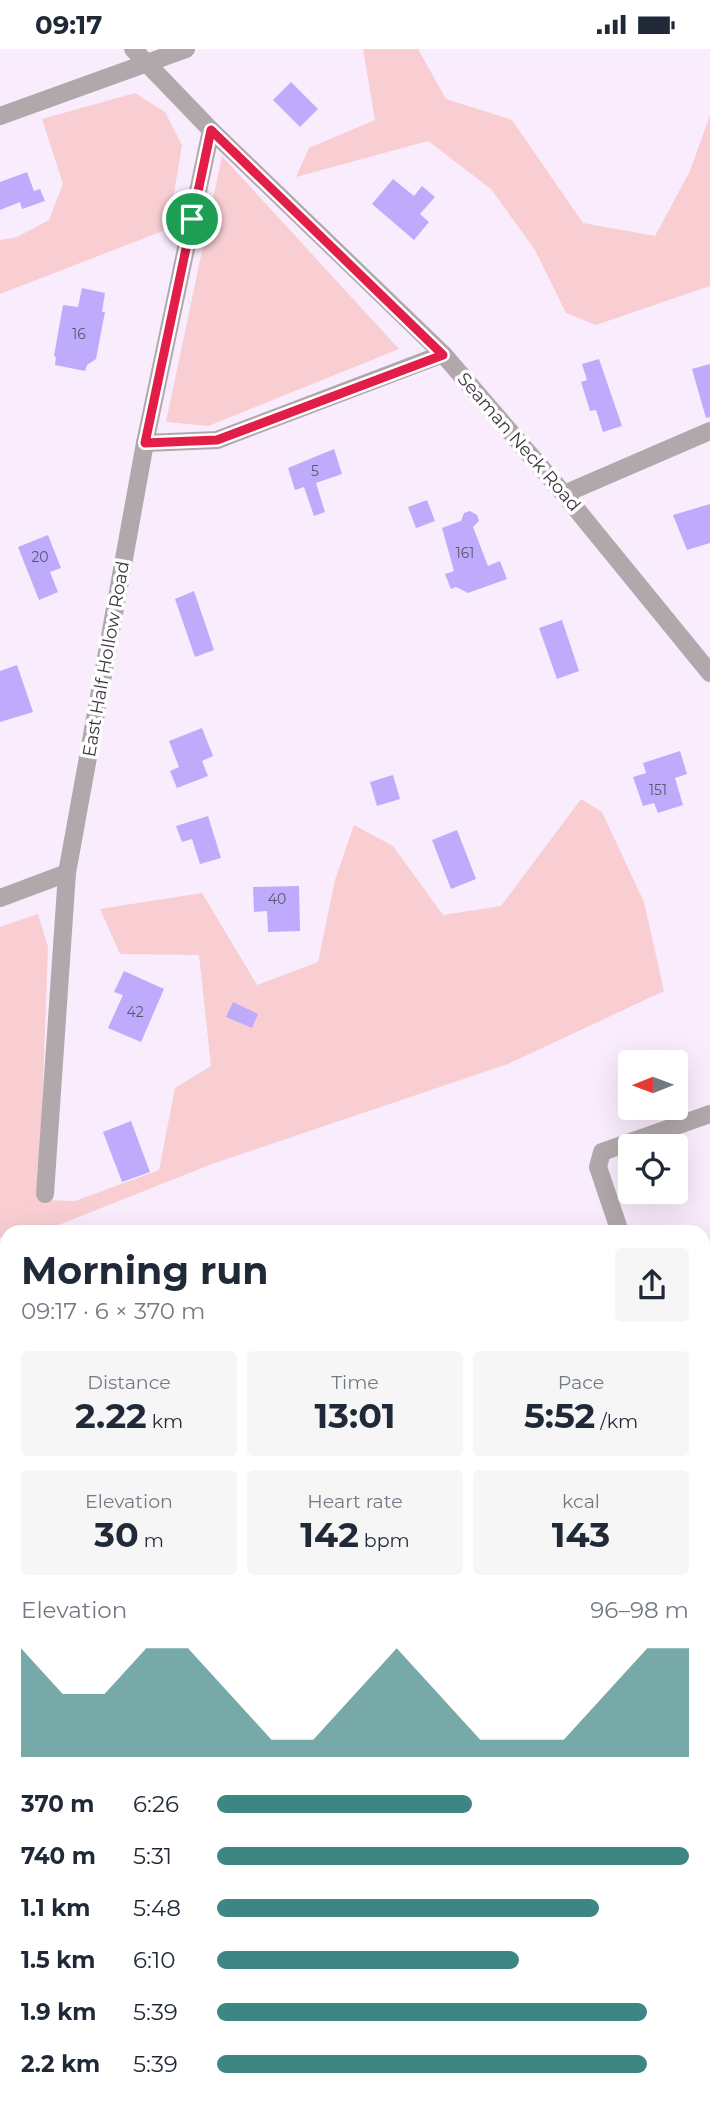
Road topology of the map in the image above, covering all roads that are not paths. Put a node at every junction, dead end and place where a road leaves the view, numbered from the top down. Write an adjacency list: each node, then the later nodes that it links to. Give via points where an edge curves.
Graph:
1 (133, 49): 3 (street, Seaman Neck Road)
2 (186, 49): 3 (street)
3 (147, 63): 4 (street); 5 (street, Seaman Neck Road)
4 (0, 116)
5 (211, 130): 6 (street, Seaman Neck Road); 8 (street, East Half Hollow Road)
6 (443, 355): 8 (street, via 217,440); 9 (street, Seaman Neck Road)
7 (710, 431): 9 (street)
8 (145, 443): 11 (street, East Half Hollow Road)
9 (564, 494): 10 (street, Seaman Neck Road)
10 (710, 673)
11 (67, 873): 12 (street); 14 (street, East Half Hollow Road)
12 (0, 898)
13 (710, 1114): 15 (street, via 603,1152 598,1167)
14 (45, 1194)
15 (618, 1225)

